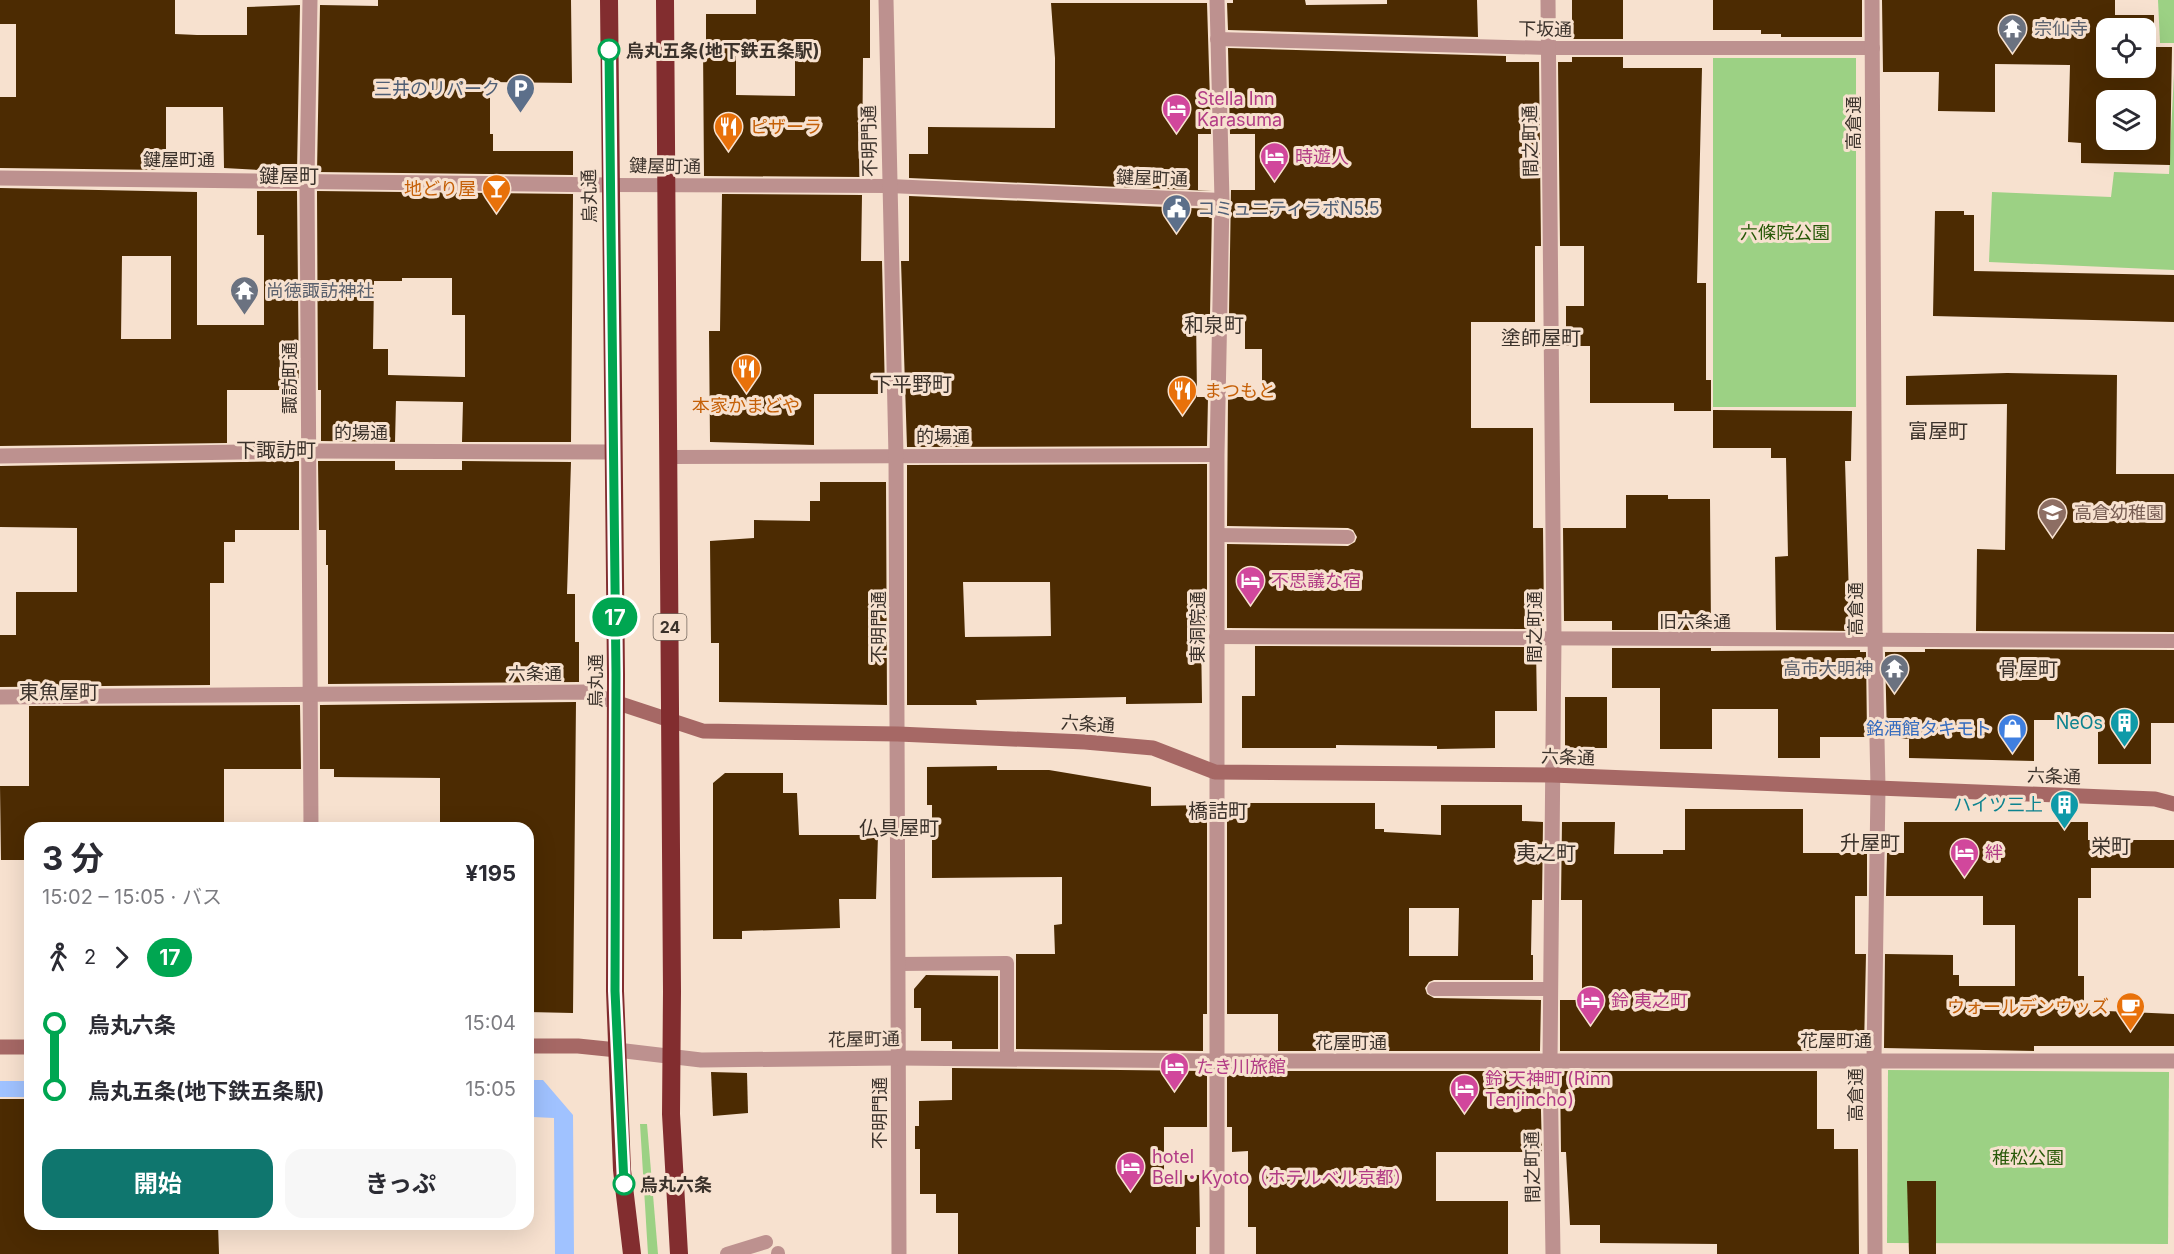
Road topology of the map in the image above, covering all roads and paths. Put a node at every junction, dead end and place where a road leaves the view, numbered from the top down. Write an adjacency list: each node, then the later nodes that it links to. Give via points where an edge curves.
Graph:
1 (310, 0): 12 (street, 諏訪町通)
2 (609, 0): 13 (highway, 烏丸通)
3 (665, 0): 14 (highway, 24)
4 (886, 0): 15 (street, 不明門通)
5 (1217, 0): 8 (street, 東洞院通)
6 (1548, 0): 9 (street, 間之町通)
7 (1872, 0): 10 (street, 高倉通)
8 (1217, 39): 9 (lane, 下坂通); 16 (street, 東洞院通)
9 (1548, 48): 10 (lane, 下坂通); 26 (street, 間之町通)
10 (1873, 48): 27 (street, 高倉通)
11 (0, 178): 12 (street, 鍵屋町通)
12 (307, 180): 13 (street, 鍵屋町通); 17 (street, 諏訪町通)
13 (610, 185): 14 (lane, 鍵屋町通); 18 (highway, 烏丸通)
14 (668, 186): 15 (lane, 鍵屋町通); 22 (highway, 24)
15 (890, 186): 16 (lane, 鍵屋町通); 21 (street, 不明門通)
16 (1222, 200): 19 (street, 東洞院通)
17 (309, 451): 18 (street, 的場通); 20 (street, 的場通); 29 (street, 諏訪町通)
18 (614, 452): 31 (highway, 烏丸通)
19 (1217, 455): 21 (lane, 的場通); 23 (street, 東洞院通)
20 (0, 456)
21 (896, 456): 22 (lane, 的場通); 33 (street, 不明門通)
22 (669, 457): 32 (highway, 24)
23 (1217, 535): 24 (lane); 25 (street, 東洞院通)
24 (1348, 537)
25 (1216, 637): 26 (lane, 旧六条通); 34 (street, 東洞院通)
26 (1554, 638): 27 (lane, 旧六条通); 35 (street, 間之町通)
27 (1875, 639): 28 (lane, 旧六条通); 36 (street, 高倉通)
28 (2174, 640)
29 (309, 694): 30 (street, 六条通); 31 (street, 六条通, via 585,692); 38 (street, 諏訪町通)
30 (0, 697)
31 (615, 702): 32 (street, 六条通); 45 (highway, 烏丸通)
32 (670, 720): 33 (street, 六条通, via 703,731); 46 (highway, 24)
33 (898, 734): 34 (street, 六条通, via 1154,748); 39 (street, 不明門通)
34 (1215, 772): 35 (street, 六条通); 50 (street, 東洞院通)
35 (1551, 776): 36 (street, 六条通); 41 (street, 間之町通)
36 (1878, 788): 37 (street, 六条通, via 2155,799); 49 (street, 高倉通)
37 (2174, 804)
38 (311, 822)
39 (898, 963): 47 (street, 不明門通); 48 (lane, via 1006,963)
40 (1434, 989): 41 (lane)
41 (1551, 989): 52 (street, 間之町通)
42 (534, 1046): 45 (street, 花屋町通)
43 (0, 1047): 44 (street)
44 (24, 1047)
45 (617, 1050): 46 (street, 花屋町通); 54 (highway, 烏丸通, via 622,1170)
46 (671, 1057): 47 (street, 花屋町通); 55 (highway, 24, via 670,1114)
47 (899, 1058): 48 (street, 花屋町通); 57 (street, 不明門通)
48 (1007, 1059): 50 (street, 花屋町通)
49 (1874, 1059): 51 (street, 花屋町通); 52 (street, 花屋町通); 60 (street, 高倉通)
50 (1216, 1061): 52 (street, 花屋町通); 58 (street, 東洞院通)
51 (2174, 1061)
52 (1550, 1062): 59 (street, 間之町通)
53 (766, 1242): 56 (lane)
54 (632, 1254)
55 (679, 1254)
56 (728, 1254)
57 (899, 1254)
58 (1217, 1254)
59 (1553, 1254)
60 (1875, 1254)

